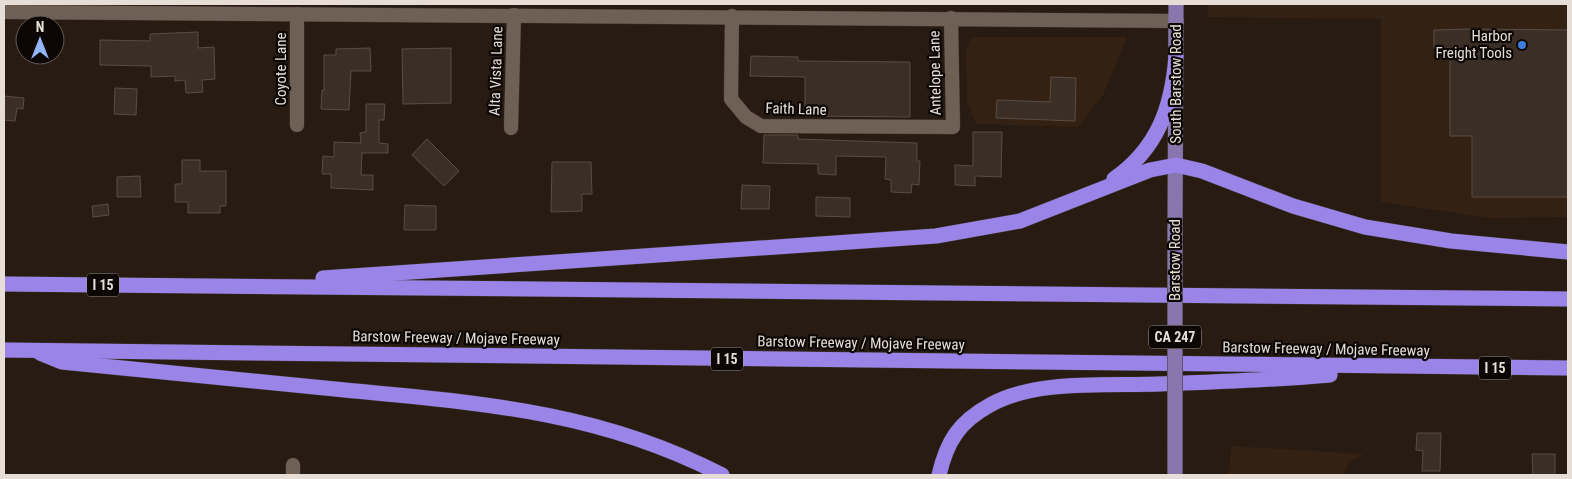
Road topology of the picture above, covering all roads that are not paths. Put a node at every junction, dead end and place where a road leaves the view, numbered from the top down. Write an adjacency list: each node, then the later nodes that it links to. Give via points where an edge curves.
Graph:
1 (1176, 4): 8 (main road, South Barstow Road)
2 (427, 9): 4 (street); 5 (street)
3 (4, 12): 4 (street)
4 (297, 14): 10 (street, Coyote Lane)
5 (514, 15): 6 (street); 12 (street, Alta Vista Lane)
6 (732, 16): 7 (street); 11 (street, Faith Lane, via 731,99 746,117 761,126)
7 (950, 18): 8 (street); 11 (street, Antelope Lane)
8 (1177, 21): 9 (main road, South Barstow Road)
9 (1176, 56): 13 (main road, South Barstow Road); 14 (highway, via 1171,98 1162,122 1136,160)
10 (297, 125)
11 (953, 127)
12 (511, 128)
13 (1176, 165): 14 (highway, via 1150,170); 15 (highway, via 1365,227 1451,241); 25 (main road, Barstow Road / CA 247, bridge)
14 (1099, 190): 17 (highway, via 1020,221 936,236)
15 (1568, 252)
16 (4, 284): 17 (highway, I 15)
17 (202, 286): 18 (highway, I 15)
18 (1568, 299)
19 (4, 350): 20 (highway, Barstow Freeway / Mojave Freeway / I 15)
20 (32, 350): 21 (highway, Barstow Freeway / Mojave Freeway / I 15); 23 (highway, via 62,362 477,403 560,417 628,435)
21 (1422, 368): 22 (highway, Barstow Freeway / Mojave Freeway / I 15); 24 (highway, via 1259,381 1063,387 1013,395 972,416 956,432 944,452)
22 (1568, 368)
23 (722, 475)
24 (940, 475)
25 (1175, 475)

